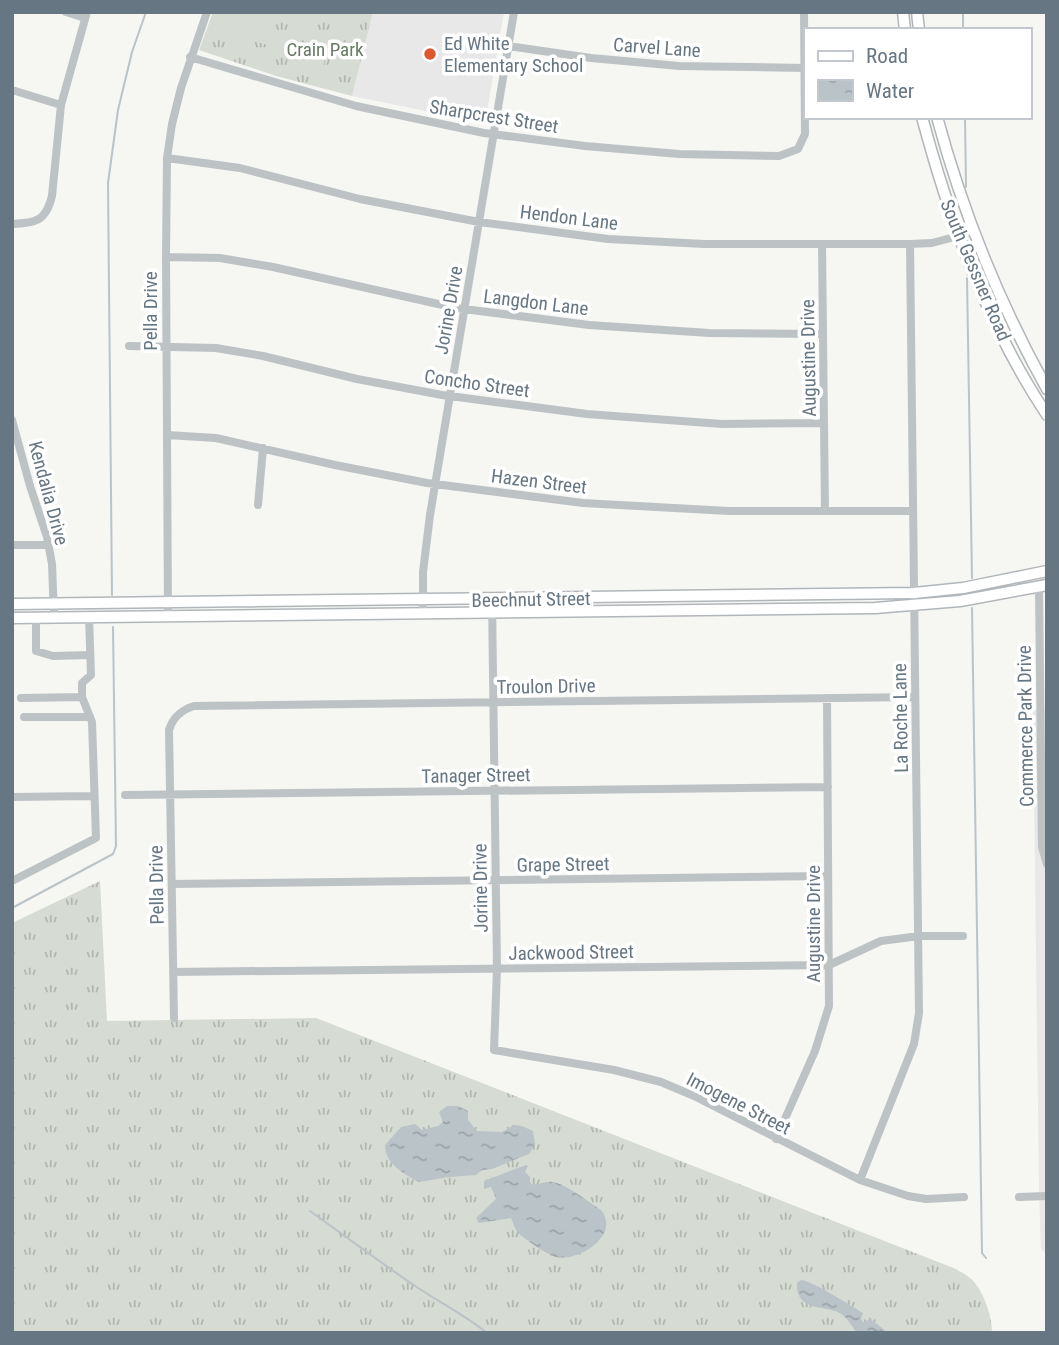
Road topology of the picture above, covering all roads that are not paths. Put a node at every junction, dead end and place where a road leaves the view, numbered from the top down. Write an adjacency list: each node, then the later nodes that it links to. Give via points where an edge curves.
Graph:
1 (66, 12): 5 (street)
2 (207, 12): 8 (street, Pella Drive)
3 (514, 12): 7 (street, Jorine Drive)
4 (803, 12): 6 (street)
5 (86, 15): 11 (street)
6 (804, 40)
7 (508, 46): 9 (street, Carvel Lane, via 679,66); 15 (street, Jorine Drive)
8 (190, 57): 15 (street, Sharpcrest Street, via 356,106); 16 (street, Pella Drive)
9 (804, 68)
10 (12, 90): 11 (street)
11 (61, 104): 18 (street, via 52,197 45,214 35,221)
12 (805, 119): 15 (street, Sharpcrest Street, via 798,149 779,156 585,146)
13 (923, 119): 20 (main road, South Gessner Road)
14 (938, 119): 19 (main road, South Gessner Road)
15 (493, 134): 17 (street, Jorine Drive)
16 (167, 158): 17 (street, Hendon Lane, via 254,171 359,199); 23 (street, Pella Drive)
17 (480, 222): 22 (street, Hendon Lane, via 608,239); 24 (street, Jorine Drive)
18 (12, 224)
19 (973, 232): 20 (street, Hendon Lane); 28 (main road, South Gessner Road)
20 (959, 236): 21 (street, Hendon Lane); 28 (main road, South Gessner Road, via 983,297)
21 (910, 244): 22 (street, Hendon Lane); 38 (street, La Roche Lane)
22 (822, 246): 25 (street, Augustine Drive)
23 (166, 257): 24 (street, Langdon Lane, via 220,258 273,267); 27 (street, Pella Drive)
24 (464, 309): 25 (street, Langdon Lane, via 589,325); 29 (street, Jorine Drive)
25 (823, 334): 32 (street, Augustine Drive)
26 (129, 346): 27 (street, Concho Street)
27 (166, 346): 29 (street, Concho Street, via 251,354); 33 (street, Pella Drive)
28 (1043, 395): 30 (main road, South Gessner Road)
29 (450, 396): 32 (street, Concho Street, via 587,414 722,424); 35 (street, Jorine Drive)
30 (1047, 415)
31 (12, 421): 40 (street, Kendalia Drive)
32 (824, 423): 37 (street, Augustine Drive)
33 (167, 435): 34 (street, Hazen Street, via 216,438); 49 (street, Pella Drive)
34 (263, 448): 35 (street, Hazen Street); 36 (street)
35 (435, 484): 37 (street, Hazen Street, via 583,503 729,512); 47 (street, Jorine Drive)
36 (258, 505)
37 (825, 511): 38 (street, Hazen Street)
38 (912, 511): 43 (street, La Roche Lane)
39 (12, 545): 40 (street)
40 (48, 545): 51 (street, Kendalia Drive)
41 (1047, 571): 43 (main road, Beechnut Street)
42 (1043, 586): 52 (main road, Beechnut Street); 78 (street, Commerce Park Drive, via 1042,847)
43 (914, 593): 44 (main road, Beechnut Street); 52 (street, La Roche Lane)
44 (780, 595): 45 (main road, Beechnut Street); 53 (main road)
45 (629, 597): 46 (main road, Beechnut Street); 54 (main road)
46 (492, 599): 47 (main road, Beechnut Street); 56 (street, Jorine Drive)
47 (423, 600): 48 (main road, Beechnut Street); 55 (street, Jorine Drive)
48 (295, 601): 49 (main road, Beechnut Street); 57 (main road)
49 (168, 602): 51 (main road, Beechnut Street); 58 (street, Pella Drive)
50 (12, 604): 51 (main road, Beechnut Street)
51 (54, 604): 60 (street, Kendalia Drive)
52 (914, 606): 53 (main road, Beechnut Street); 65 (street, La Roche Lane)
53 (780, 609): 54 (main road, Beechnut Street)
54 (629, 611): 56 (main road, Beechnut Street)
55 (423, 613): 56 (main road, Beechnut Street); 57 (main road, Beechnut Street)
56 (492, 613): 68 (street, Jorine Drive)
57 (295, 615): 58 (main road, Beechnut Street)
58 (168, 616): 61 (main road, Beechnut Street)
59 (36, 617): 60 (main road, Beechnut Street); 62 (main road, Beechnut Street); 63 (street, via 36,651 53,656)
60 (54, 617): 61 (main road, Beechnut Street)
61 (89, 617): 63 (street)
62 (12, 618)
63 (90, 655): 64 (street, via 91,675 82,683)
64 (82, 697): 66 (street); 71 (street)
65 (915, 697): 67 (street, Troulon Drive); 83 (street, La Roche Lane)
66 (21, 698)
67 (827, 698): 68 (street, Troulon Drive); 72 (street, Augustine Drive)
68 (493, 702): 69 (street, Troulon Drive, via 194,706); 73 (street, Jorine Drive)
69 (179, 713): 74 (street, Pella Drive, via 169,730)
70 (24, 717): 71 (street)
71 (90, 717): 76 (street)
72 (828, 787): 73 (street, Tanager Street); 79 (street, Augustine Drive)
73 (494, 791): 74 (street, Tanager Street); 80 (street, Jorine Drive)
74 (170, 794): 75 (street, Tanager Street); 82 (street, Pella Drive)
75 (125, 795)
76 (94, 796): 77 (street); 81 (street, via 96,838)
77 (12, 797)
78 (1047, 864)
79 (828, 876): 80 (street, Grape Street); 85 (street, Augustine Drive)
80 (495, 880): 82 (street, Grape Street); 86 (street, Jorine Drive)
81 (12, 881)
82 (172, 884): 87 (street, Pella Drive)
83 (919, 936): 84 (street, Jackwood Street); 85 (street, Jackwood Street, via 878,942); 91 (street, La Roche Lane, via 918,1031)
84 (963, 936)
85 (829, 964): 86 (street, Jackwood Street); 90 (street, Augustine Drive, via 828,1016)
86 (497, 969): 87 (street, Jackwood Street); 89 (street, Jorine Drive)
87 (173, 972): 88 (street, Pella Drive)
88 (174, 1018)
89 (494, 1050): 90 (street, Imogene Street, via 661,1082)
90 (776, 1139): 91 (street, Imogene Street)
91 (860, 1180): 94 (street, Imogene Street, via 908,1196)
92 (1047, 1196): 93 (street)
93 (1019, 1197)
94 (964, 1198)

